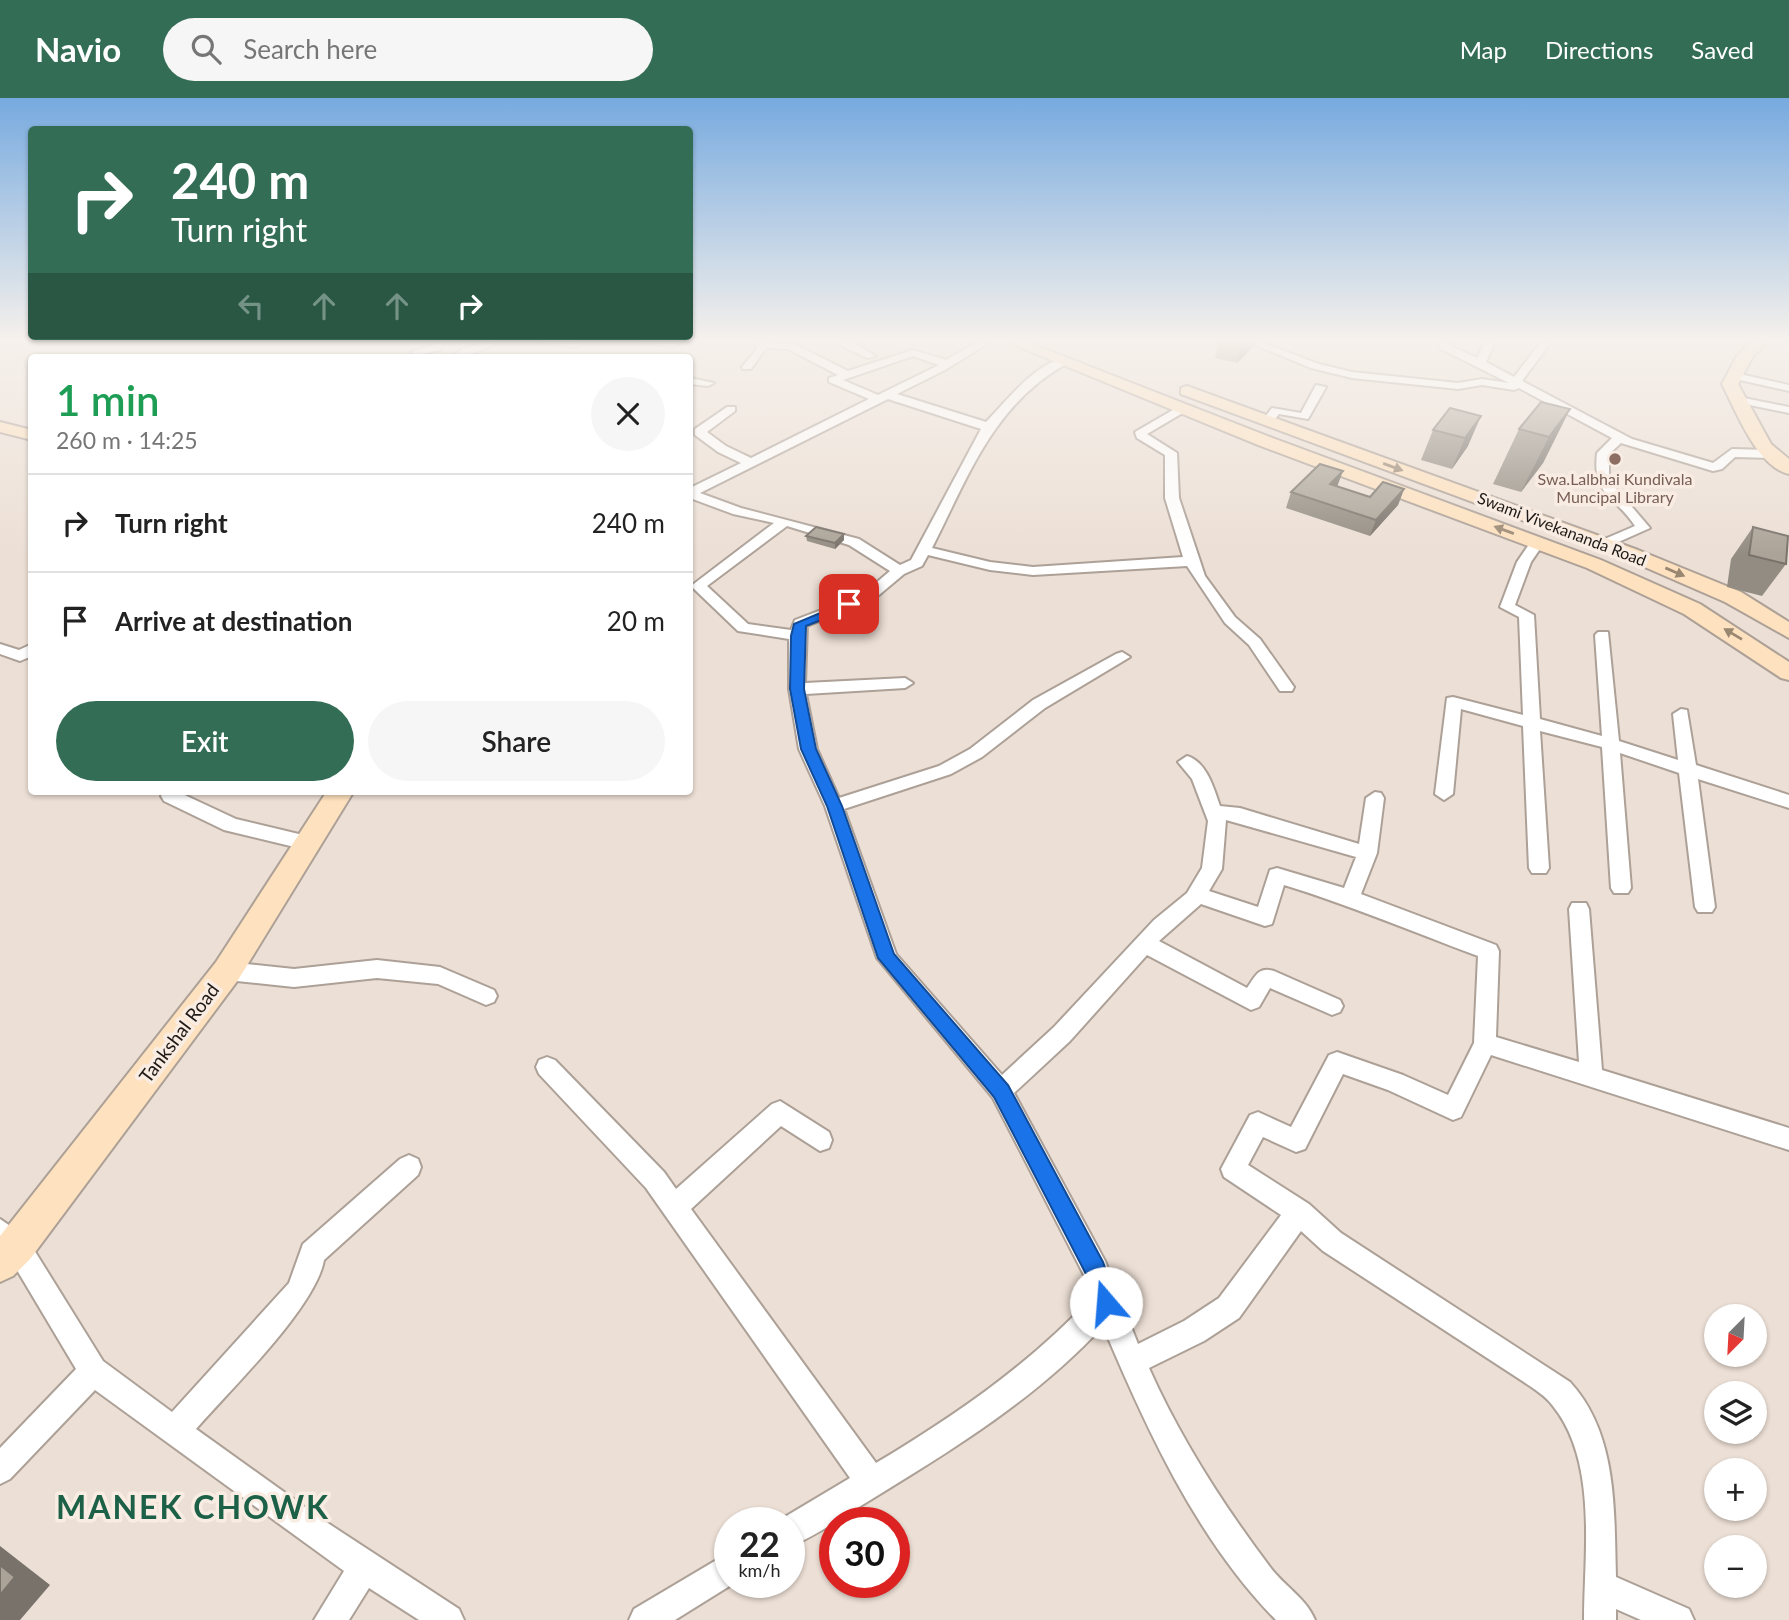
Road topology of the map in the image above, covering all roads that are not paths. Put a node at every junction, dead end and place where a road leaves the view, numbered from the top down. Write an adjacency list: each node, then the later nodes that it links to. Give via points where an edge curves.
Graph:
1 (726, 413): 19 (street, via 699,432)
2 (850, 413): 19 (street)
3 (939, 413): 14 (street)
4 (1001, 413): 14 (street)
5 (1175, 413): 27 (street, via 1141,432 1171,453 1172,498)
6 (1193, 413): 24 (main road, one-way to 6)
7 (1246, 413): 13 (main road, Swami Vivekananda Road)
8 (1274, 413): 13 (street)
9 (1290, 413): 10 (street)
10 (1306, 413)
11 (1573, 413): 17 (street)
12 (1748, 413): 18 (main road)
13 (1268, 421): 25 (main road, Swami Vivekananda Road, one-way to 25)
14 (988, 427): 26 (street)
15 (3, 431): 16 (main road)
16 (28, 434)
17 (1621, 438): 18 (street, via 1713,467 1732,453); 25 (street, via 1603,453 1602,485 1643,528)
18 (1775, 451): 20 (main road)
19 (750, 462): 21 (street)
20 (1789, 469)
21 (693, 492)
22 (693, 495): 23 (street)
23 (785, 521): 28 (street, via 853,542); 31 (street, via 698,586 743,628)
24 (1537, 543): 35 (main road, one-way to 24, via 1692,609); 40 (street, via 1524,562 1507,607 1526,615)
25 (1605, 544): 29 (main road, Swami Vivekananda Road, one-way to 29, via 1733,597)
26 (924, 550): 27 (street, via 1032,571); 28 (street, via 917,564)
27 (1193, 561): 37 (street, via 1198,576 1230,620 1255,642)
28 (899, 571): 31 (street, via 868,597 800,624)
29 (1789, 631)
30 (1603, 635): 41 (street)
31 (797, 636): 38 (street)
32 (0, 649): 33 (street, via 20,656)
33 (28, 651)
34 (1122, 657): 49 (street, via 1038,704 1004,733 945,770)
35 (1789, 673)
36 (905, 682): 38 (street)
37 (1286, 687)
38 (797, 689): 49 (street, via 808,749)
39 (1681, 714): 43 (street)
40 (1531, 720): 41 (street); 44 (street, via 1453,702); 53 (street)
41 (1608, 743): 43 (street); 54 (street)
42 (1187, 762): 50 (street, via 1200,777)
43 (1687, 767): 48 (street); 57 (street)
44 (1444, 794)
45 (338, 795): 51 (main road, Tankshal Road)
46 (170, 796): 51 (street, via 231,825)
47 (1375, 798): 52 (street)
48 (1789, 802)
49 (834, 806): 66 (street, via 887,958)
50 (1213, 812): 52 (street, via 1240,815); 55 (street, via 1216,850 1212,869)
51 (307, 843): 60 (main road, Tankshal Road)
52 (1367, 853): 56 (street)
53 (1538, 868)
54 (1621, 888)
55 (1196, 894): 56 (street, via 1265,918 1277,875); 59 (street)
56 (1350, 897): 63 (street, via 1489,951)
57 (1705, 907)
58 (1579, 909): 65 (street)
59 (1146, 944): 62 (street, via 1251,1001 1266,977); 66 (street)
60 (227, 971): 61 (street, via 294,978 389,970 440,976); 72 (main road, Tankshal Road)
61 (486, 996)
62 (1332, 1006)
63 (1485, 1043): 65 (street); 71 (street, via 1453,1109 1337,1062 1296,1141 1258,1123 1233,1169)
64 (547, 1067): 70 (street)
65 (1591, 1076): 67 (street)
66 (1001, 1091): 73 (street, via 1096,1270)
67 (1789, 1139)
68 (820, 1140): 70 (street, via 780,1112)
69 (409, 1167): 76 (street, via 312,1253 298,1292)
70 (674, 1207): 78 (street)
71 (1300, 1213): 74 (street, via 1229,1308); 82 (street, via 1332,1242 1563,1394 1582,1423 1597,1473)
72 (6, 1247): 75 (street)
73 (1106, 1303): 74 (street); 78 (street, via 1085,1328 997,1400)
74 (1132, 1362): 86 (street, via 1201,1493 1260,1581)
75 (93, 1371): 76 (street); 77 (street)
76 (174, 1432): 80 (street)
77 (0, 1469)
78 (871, 1482): 79 (street)
79 (805, 1522)
80 (364, 1568): 83 (street); 84 (street)
81 (714, 1578): 85 (street)
82 (1600, 1586): 87 (street); 88 (street)
83 (330, 1620)
84 (448, 1620)
85 (645, 1620)
86 (1299, 1620)
87 (1600, 1620)
88 (1678, 1620)

